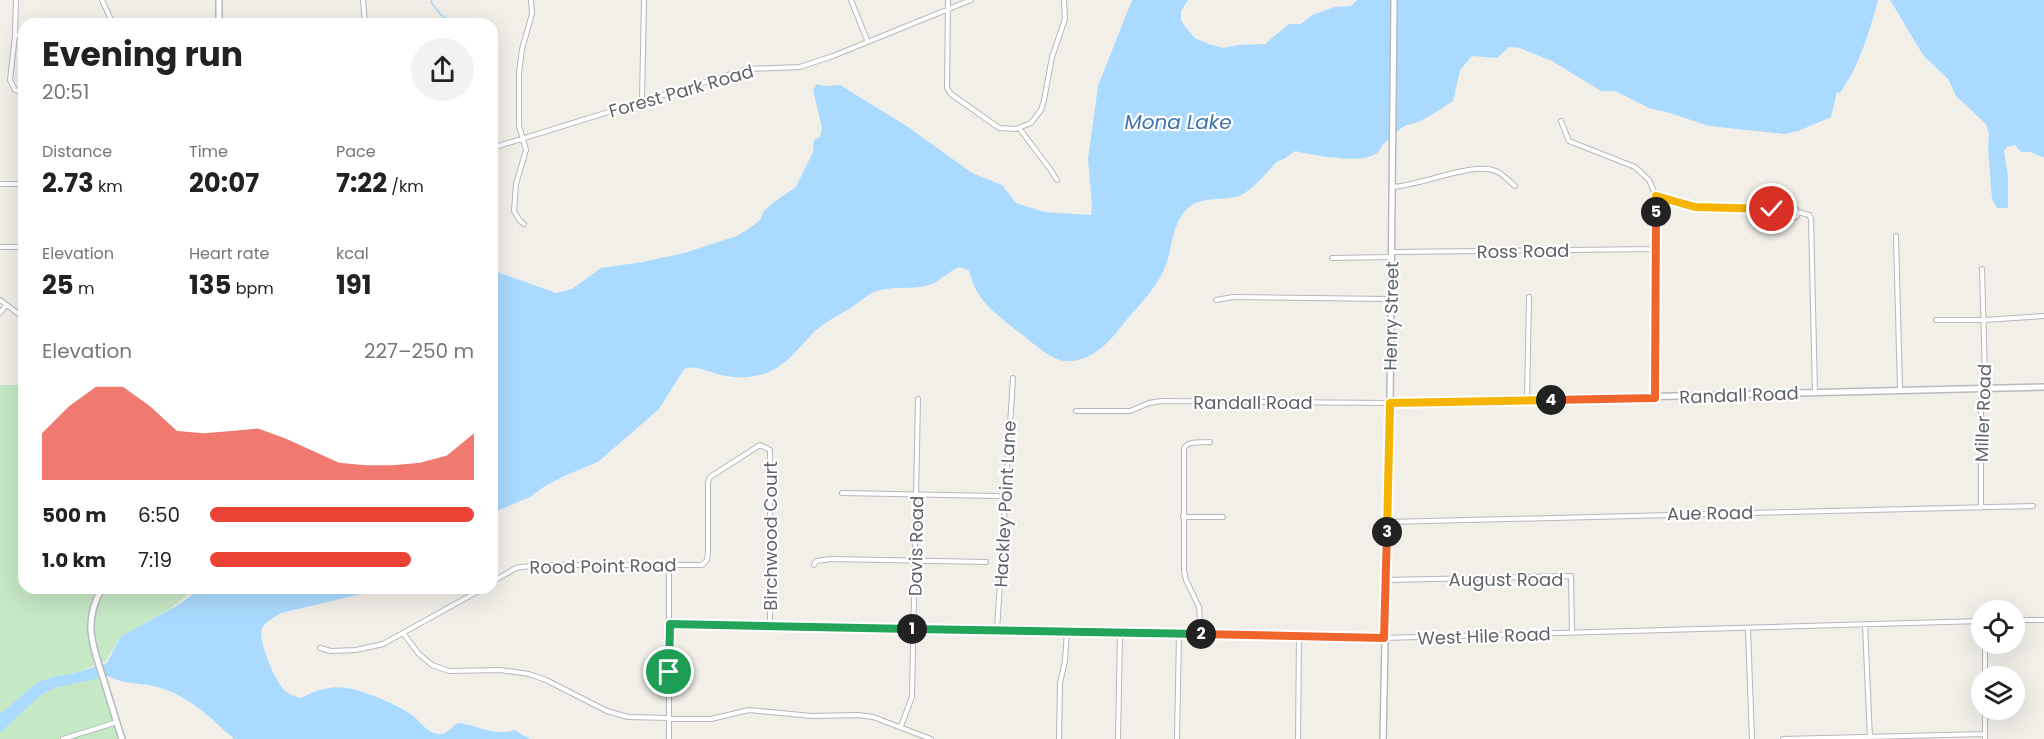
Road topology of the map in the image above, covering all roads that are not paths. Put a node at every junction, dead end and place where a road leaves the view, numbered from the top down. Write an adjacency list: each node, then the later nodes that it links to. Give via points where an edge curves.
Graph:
1 (16, 0): 16 (street)
2 (102, 0): 13 (street)
3 (219, 0): 14 (street)
4 (363, 0): 15 (street)
5 (531, 0): 23 (street, via 532,14 519,73)
6 (644, 0): 20 (street)
7 (851, 0): 18 (street)
8 (948, 0): 12 (street)
9 (971, 0): 12 (street, Forest Park Road)
10 (1064, 0): 22 (street, via 1064,21 1041,110 1031,123)
11 (1394, 0): 29 (street, Henry Street)
12 (947, 9): 18 (street, Forest Park Road); 22 (street, via 947,88 999,128)
13 (110, 18)
14 (219, 18)
15 (364, 18)
16 (15, 35): 17 (street); 19 (street, via 10,80)
17 (18, 35)
18 (867, 40): 20 (street, Forest Park Road, via 800,67 747,69)
19 (18, 91)
20 (642, 101): 23 (street, Forest Park Road)
21 (1561, 121): 30 (street, via 1569,141 1635,167 1649,180)
22 (1019, 128): 25 (street)
23 (522, 138): 24 (street, Forest Park Road); 33 (street, via 526,150 516,184 514,211)
24 (498, 146)
25 (1057, 180)
26 (0, 184): 27 (street)
27 (18, 184)
28 (1515, 186): 29 (street, via 1497,171 1487,169)
29 (1391, 187): 38 (street, Henry Street)
30 (1656, 196): 31 (street, via 1695,207); 37 (street)
31 (1772, 209)
32 (1798, 212): 55 (street, via 1811,219)
33 (524, 224)
34 (1896, 236): 54 (street)
35 (0, 247): 36 (street)
36 (18, 247)
37 (1655, 249): 38 (street, Ross Road); 56 (street)
38 (1391, 255): 39 (street, Ross Road); 42 (street, Henry Street)
39 (1332, 258)
40 (1982, 269): 50 (street, Miller Road)
41 (1529, 297): 58 (street)
42 (1391, 299): 44 (street); 59 (street, Henry Street)
43 (0, 300): 45 (street)
44 (1216, 300)
45 (6, 304): 46 (street); 47 (street)
46 (0, 313)
47 (18, 313)
48 (2044, 316): 50 (street)
49 (1936, 320): 50 (street)
50 (1984, 320): 53 (street, Miller Road)
51 (1013, 378): 87 (street, Hackley Point Lane)
52 (2044, 387): 53 (street, Randall Road)
53 (1983, 388): 54 (street, Randall Road); 66 (street, Miller Road)
54 (1900, 390): 55 (street, Randall Road)
55 (1815, 393): 56 (street, Randall Road)
56 (1655, 398): 58 (street, Randall Road)
57 (918, 399): 64 (street, Davis Road)
58 (1527, 400): 59 (street, Randall Road)
59 (1390, 403): 60 (street, Randall Road, via 1161,401 1128,411); 70 (street, Henry Street)
60 (1076, 411)
61 (1210, 442): 68 (street, via 1191,443 1184,448)
62 (766, 447): 73 (street, Rood Point Road, via 754,447 710,477 707,560 702,565); 84 (street, Birchwood Court, via 770,450)
63 (842, 493): 64 (street)
64 (916, 495): 65 (street); 71 (street, Davis Road)
65 (998, 496)
66 (1981, 506): 67 (street, Aue Road); 70 (street, Aue Road)
67 (2033, 506)
68 (1183, 517): 69 (street); 93 (street, via 1184,571 1199,607)
69 (1223, 517)
70 (1388, 522): 76 (street, Henry Street)
71 (915, 562): 72 (street); 74 (street, via 831,559 816,561); 86 (street, Davis Road)
72 (986, 562)
73 (669, 565): 75 (street, Rood Point Road, via 537,565 516,568); 82 (street)
74 (814, 565)
75 (498, 578)
76 (1386, 580): 91 (street, August Road, via 1571,576); 95 (street, Henry Street)
77 (98, 594): 99 (street, via 91,614 92,641)
78 (472, 594): 90 (street)
79 (2044, 620): 81 (street)
80 (1971, 621): 83 (street, West Hile Road)
81 (2025, 621)
82 (670, 624): 84 (street, West Hile Road); 97 (street)
83 (1865, 625): 85 (street, West Hile Road); 102 (street)
84 (770, 626): 86 (street, West Hile Road)
85 (1748, 628): 91 (street, West Hile Road); 112 (street)
86 (915, 629): 87 (street, West Hile Road); 100 (street, Davis Road, via 912,702)
87 (997, 630): 88 (street, West Hile Road)
88 (1067, 631): 89 (street, West Hile Road); 107 (street, via 1060,684)
89 (1120, 632): 92 (street, West Hile Road); 108 (street)
90 (403, 633): 96 (street, via 356,651); 97 (street, via 432,665 448,671 529,674 619,716)
91 (1572, 633): 95 (street, West Hile Road)
92 (1179, 634): 93 (street, West Hile Road); 109 (street)
93 (1201, 634): 94 (street, West Hile Road)
94 (1299, 637): 95 (street, West Hile Road); 110 (street)
95 (1384, 638): 111 (street, Henry Street)
96 (320, 648)
97 (669, 719): 100 (street, via 711,719 749,710 873,717); 105 (street)
98 (1985, 720): 101 (street)
99 (117, 722): 103 (street); 104 (street)
100 (901, 726): 106 (street)
101 (1985, 737): 102 (street)
102 (1870, 738): 113 (street)
103 (63, 739)
104 (122, 739)
105 (669, 739)
106 (932, 739)
107 (1059, 739)
108 (1118, 739)
109 (1177, 739)
110 (1298, 739)
111 (1383, 739)
112 (1752, 739)
113 (1783, 739)

